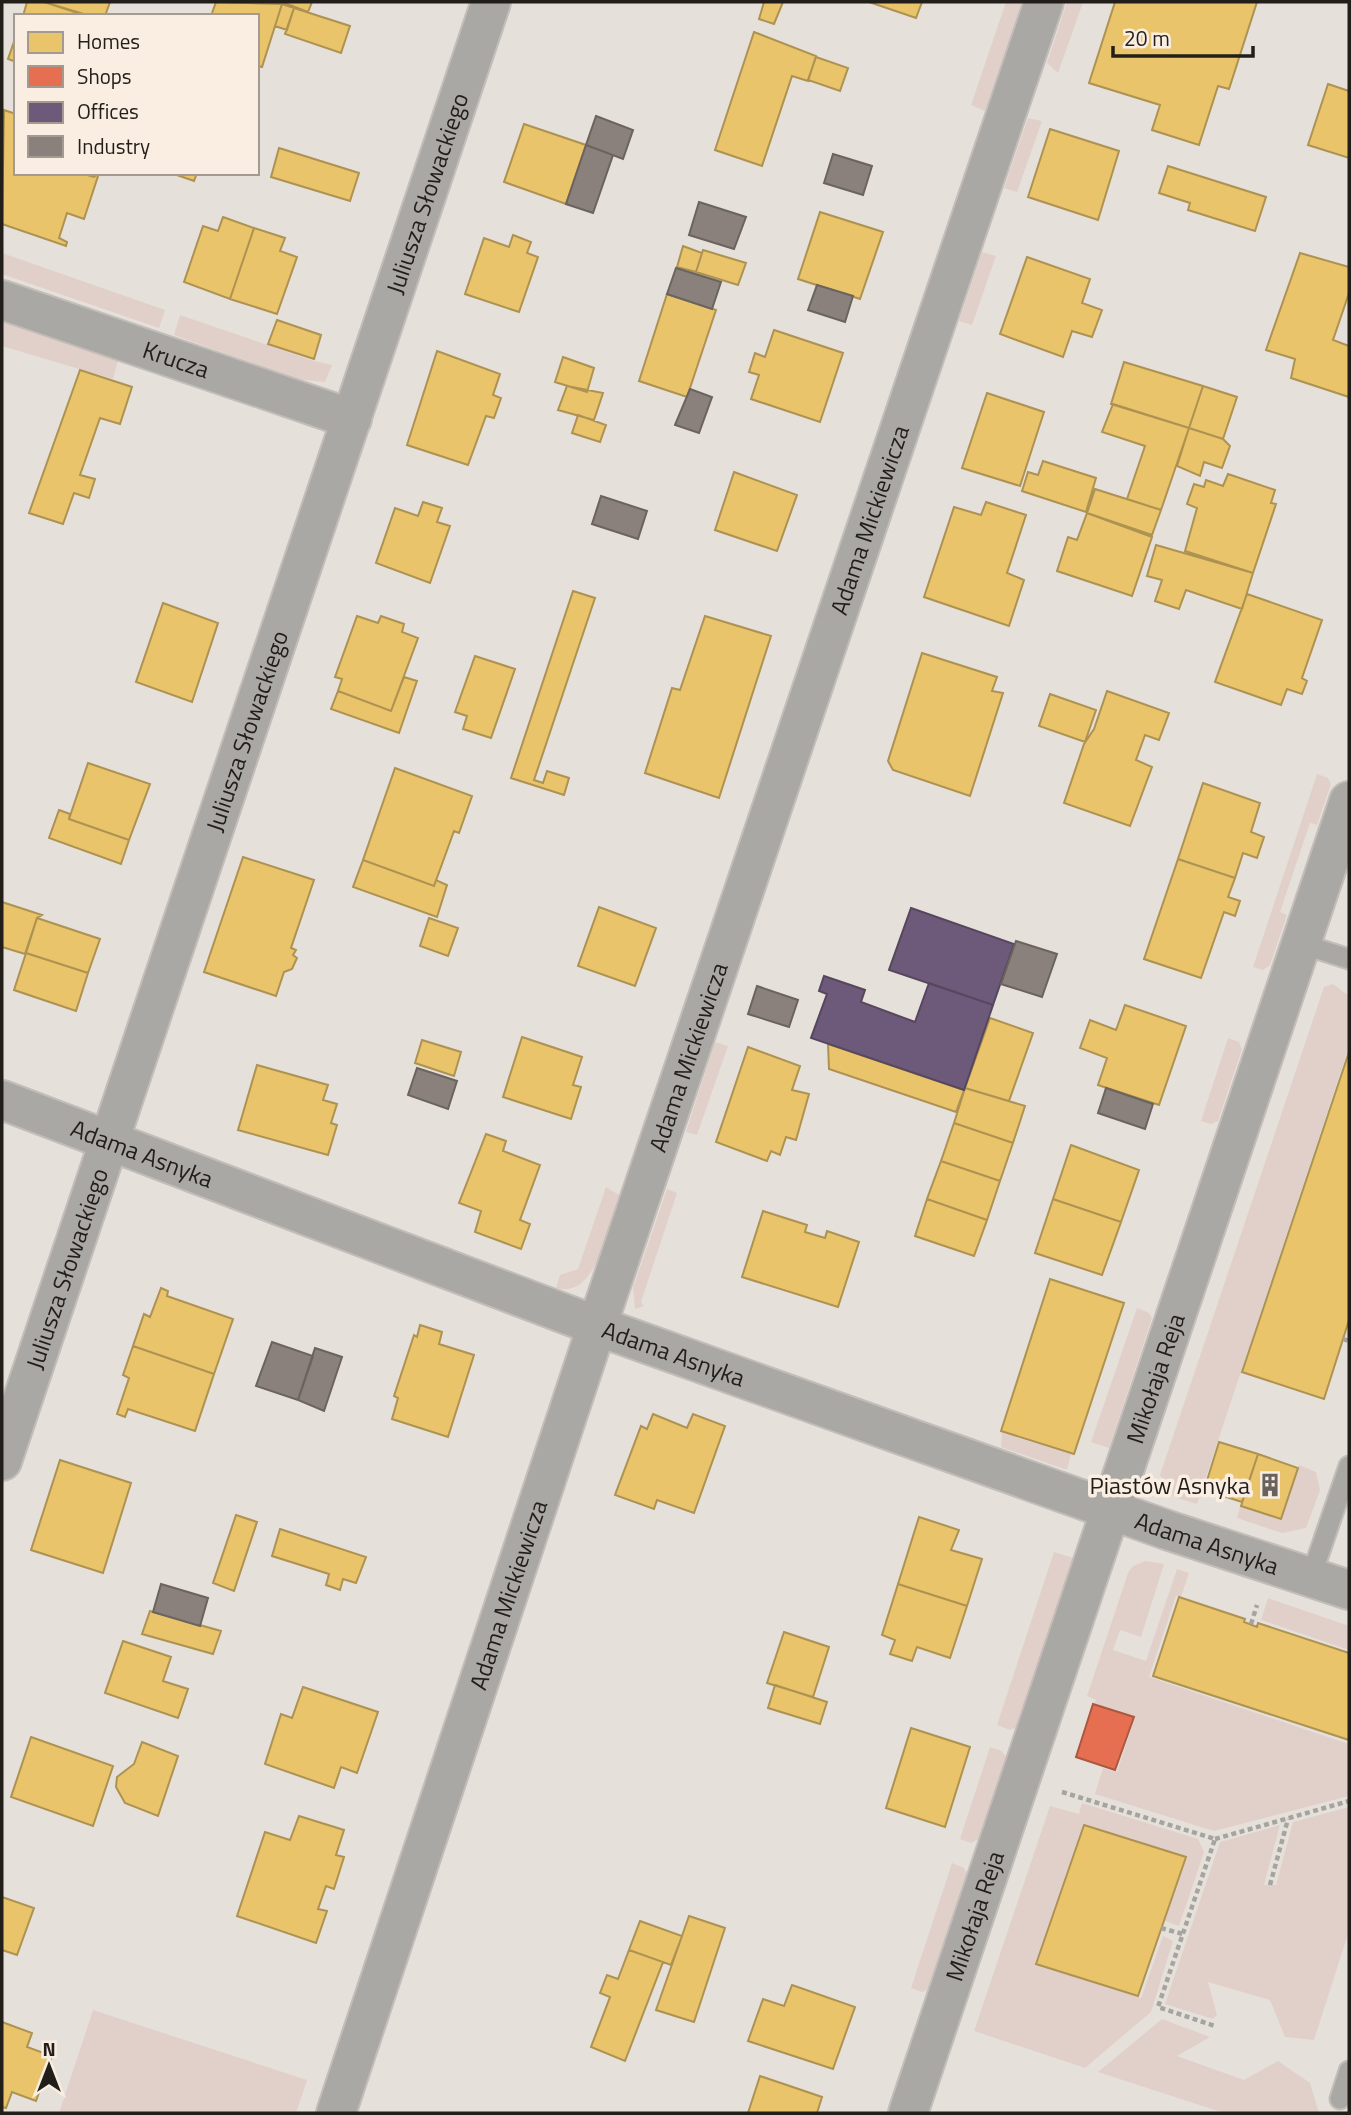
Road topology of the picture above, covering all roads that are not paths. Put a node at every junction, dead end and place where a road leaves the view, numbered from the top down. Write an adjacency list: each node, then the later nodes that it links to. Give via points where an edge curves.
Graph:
1 (491, 2): 4 (street, Juliusza Słowackiego)
2 (1044, 2): 10 (street, Adama Mickiewicza)
3 (2, 299): 4 (street, Krucza)
4 (352, 419): 9 (street, Juliusza Słowackiego)
5 (1349, 801): 6 (street, Mikołaja Reja)
6 (1299, 943): 7 (lane); 13 (street, Mikołaja Reja)
7 (1349, 959)
8 (2, 1100): 9 (street, Adama Asnyka)
9 (110, 1142): 10 (street, Adama Asnyka); 11 (street, Juliusza Słowackiego)
10 (597, 1326): 13 (street, Adama Asnyka); 18 (street, Adama Mickiewicza)
11 (2, 1461)
12 (1349, 1466): 14 (lane)
13 (1112, 1511): 14 (street, Adama Asnyka); 19 (street, Mikołaja Reja)
14 (1311, 1577): 15 (street, Adama Asnyka)
15 (1349, 1590)
16 (1349, 2071): 17 (lane)
17 (1340, 2099)
18 (336, 2113)
19 (908, 2113)

